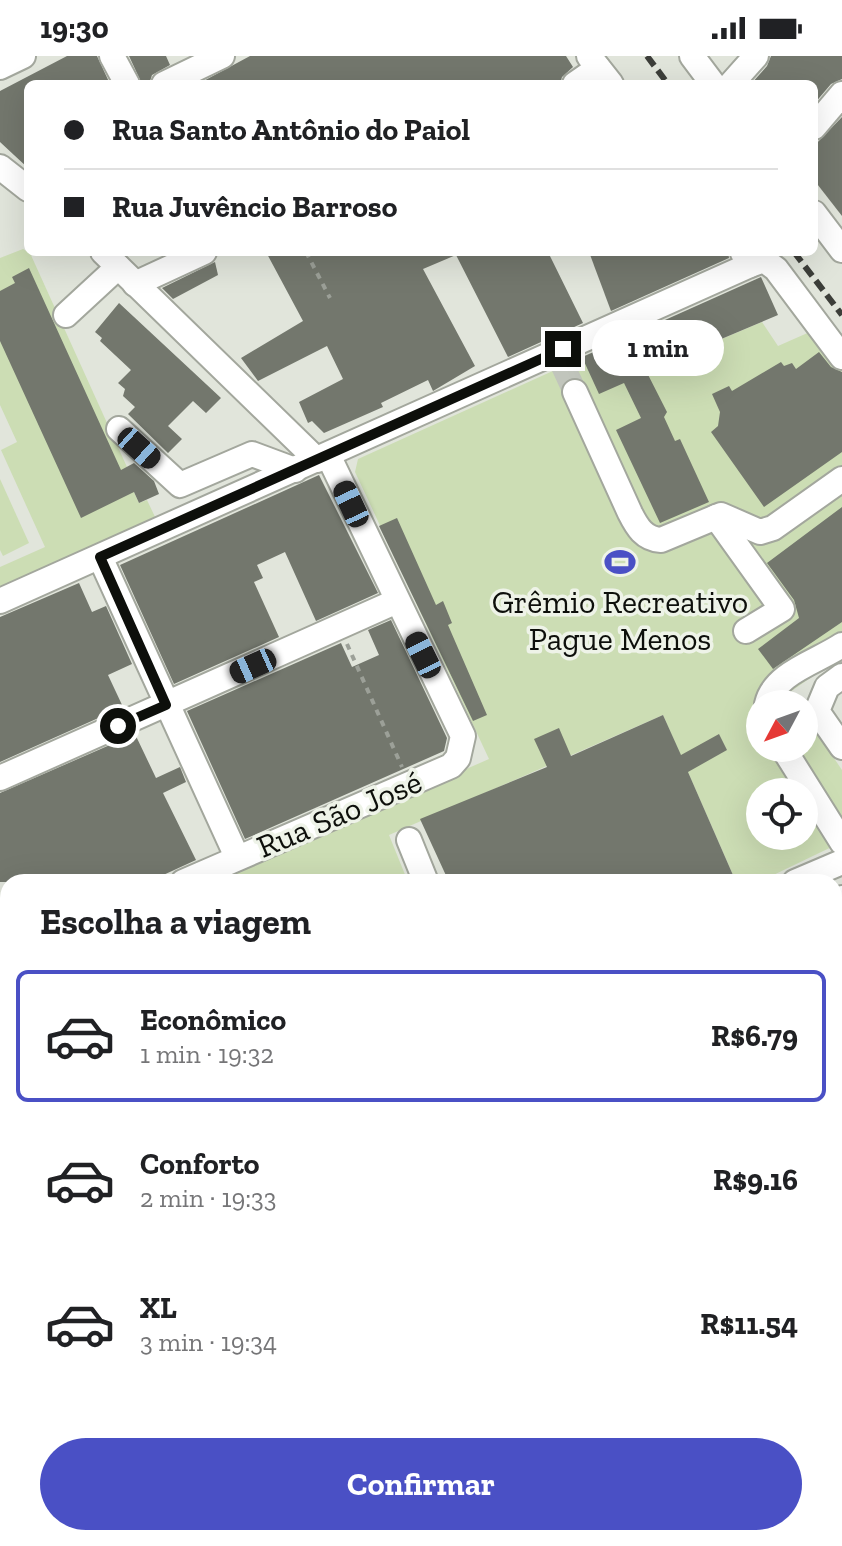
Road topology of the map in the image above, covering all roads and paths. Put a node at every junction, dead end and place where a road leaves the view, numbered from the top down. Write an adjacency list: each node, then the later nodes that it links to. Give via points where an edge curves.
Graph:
1 (23, 56): 6 (street)
2 (112, 56): 8 (street)
3 (222, 56): 9 (street)
4 (692, 56): 11 (street)
5 (756, 56): 12 (street)
6 (0, 67)
7 (600, 69): 10 (street)
8 (125, 80)
9 (172, 80)
10 (582, 80)
11 (710, 80)
12 (735, 80)
13 (842, 94): 14 (street)
14 (818, 122)
15 (0, 167): 16 (street)
16 (24, 186)
17 (818, 218): 18 (street)
18 (842, 250)
19 (182, 256): 22 (street)
20 (308, 256): 23 (path)
21 (746, 258): 25 (street, via 764,260 776,269); 28 (street, via 560,359)
22 (118, 268): 24 (street); 28 (street)
23 (330, 298)
24 (66, 315)
25 (842, 357)
26 (575, 392): 30 (street, via 644,534 661,540)
27 (119, 429): 28 (street, via 180,485 252,454)
28 (314, 462): 31 (street); 33 (street)
29 (842, 479): 30 (street, via 760,532 730,517)
30 (716, 517): 35 (street, via 782,609)
31 (100, 557): 32 (street); 39 (street)
32 (0, 601)
33 (397, 601): 34 (street); 43 (street, Rua São José, via 463,736 451,766)
34 (340, 627): 39 (street); 43 (path)
35 (746, 631)
36 (842, 645): 38 (street, via 780,680)
37 (842, 676): 40 (street, via 827,687 817,711)
38 (772, 690)
39 (166, 705): 42 (street); 46 (street)
40 (842, 747)
41 (792, 762): 45 (street)
42 (0, 778)
43 (409, 784): 46 (street, Rua São José)
44 (409, 840): 49 (street)
45 (842, 842)
46 (237, 857): 48 (street, Rua São José)
47 (842, 862): 50 (street)
48 (200, 874)
49 (423, 874)
50 (814, 874)

